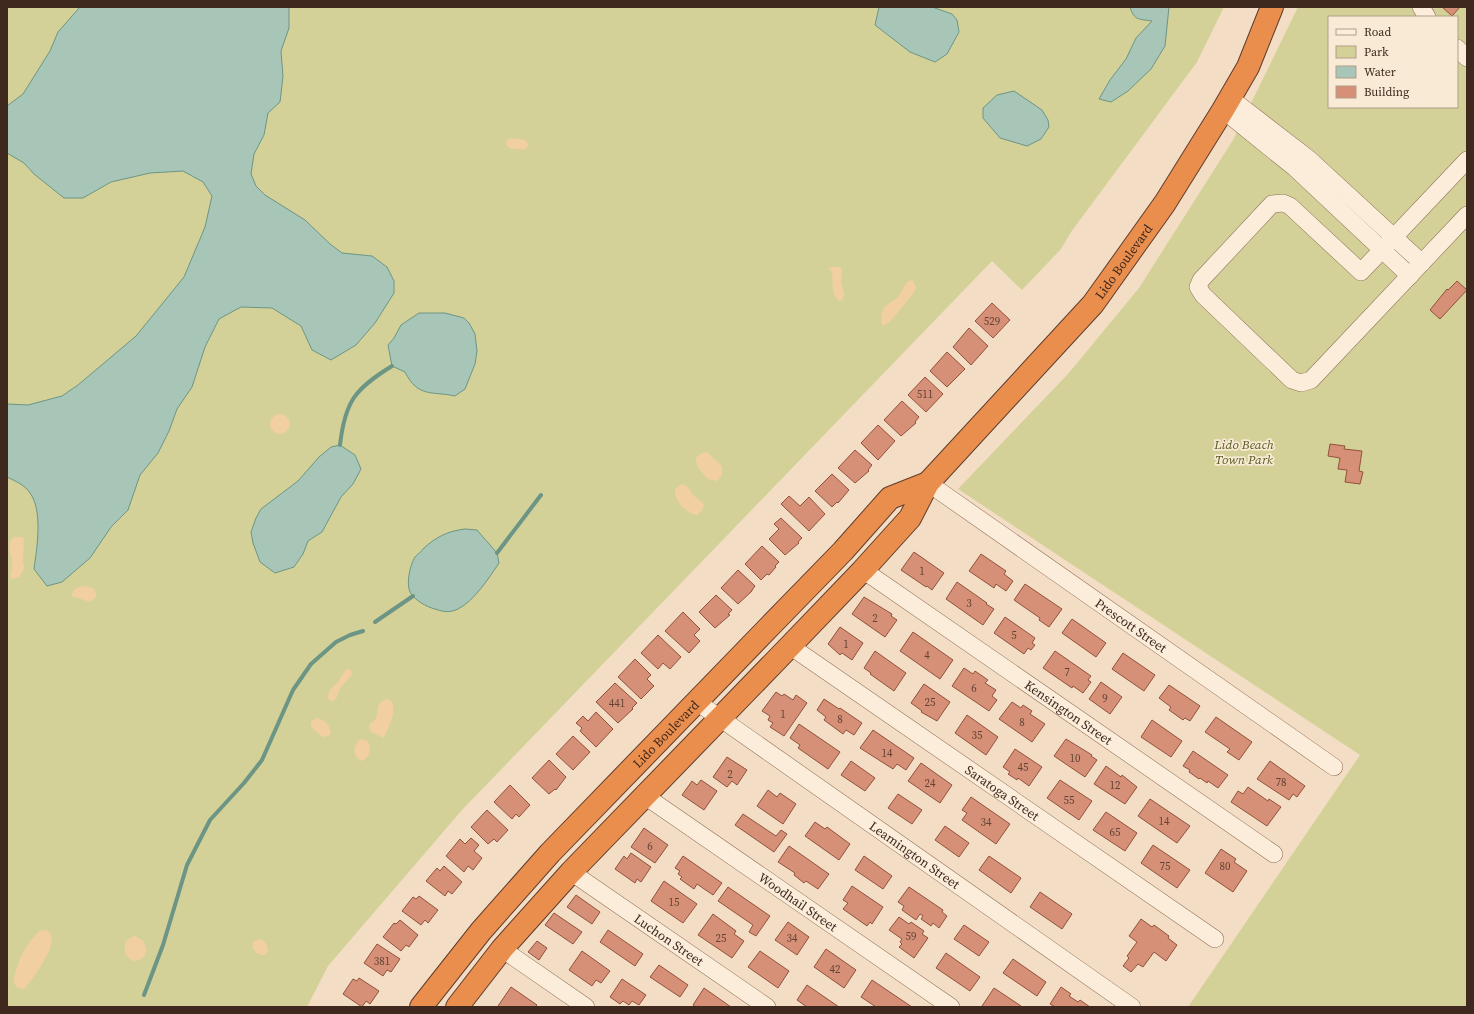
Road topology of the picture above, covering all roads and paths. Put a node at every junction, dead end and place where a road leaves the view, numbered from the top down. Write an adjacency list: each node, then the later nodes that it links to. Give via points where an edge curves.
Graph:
1 (1272, 7): 6 (highway, Lido Boulevard, via 1248,67)
2 (1421, 7): 3 (street)
3 (1426, 16)
4 (1458, 49): 5 (street)
5 (1467, 58)
6 (1226, 104): 9 (street, via 1309,159); 12 (highway, Lido Boulevard, via 1165,203 1094,304)
7 (1467, 160): 9 (street)
8 (1467, 215): 10 (street)
9 (1388, 243): 10 (street); 11 (street); 11 (street, via 1361,272 1290,206 1283,203 1272,204 1201,280 1198,287 1203,295 1292,380 1301,383 1312,380)
10 (1422, 263): 11 (street)
11 (1410, 276)
12 (928, 483): 13 (highway, Lido Boulevard, via 910,518); 15 (highway, Lido Boulevard, via 890,498); 17 (street, Prescott Street)
13 (863, 570): 14 (highway, Lido Boulevard); 19 (street, Kensington Street)
14 (790, 646): 16 (highway, Lido Boulevard); 21 (street, Saratoga Street)
15 (697, 702): 16 (street, Leamington Street); 23 (highway, Lido Boulevard, via 550,853 480,931)
16 (719, 718): 18 (highway, Lido Boulevard); 28 (street, Leamington Street)
17 (1334, 767)
18 (644, 796): 20 (highway, Lido Boulevard); 27 (street, Woodhail Street)
19 (1274, 854)
20 (571, 872): 22 (highway, Lido Boulevard); 26 (street, Luchon Street)
21 (1215, 938)
22 (502, 949): 24 (highway, Lido Boulevard); 25 (street)
23 (421, 1007)
24 (457, 1007)
25 (586, 1007)
26 (767, 1007)
27 (951, 1007)
28 (1132, 1007)

